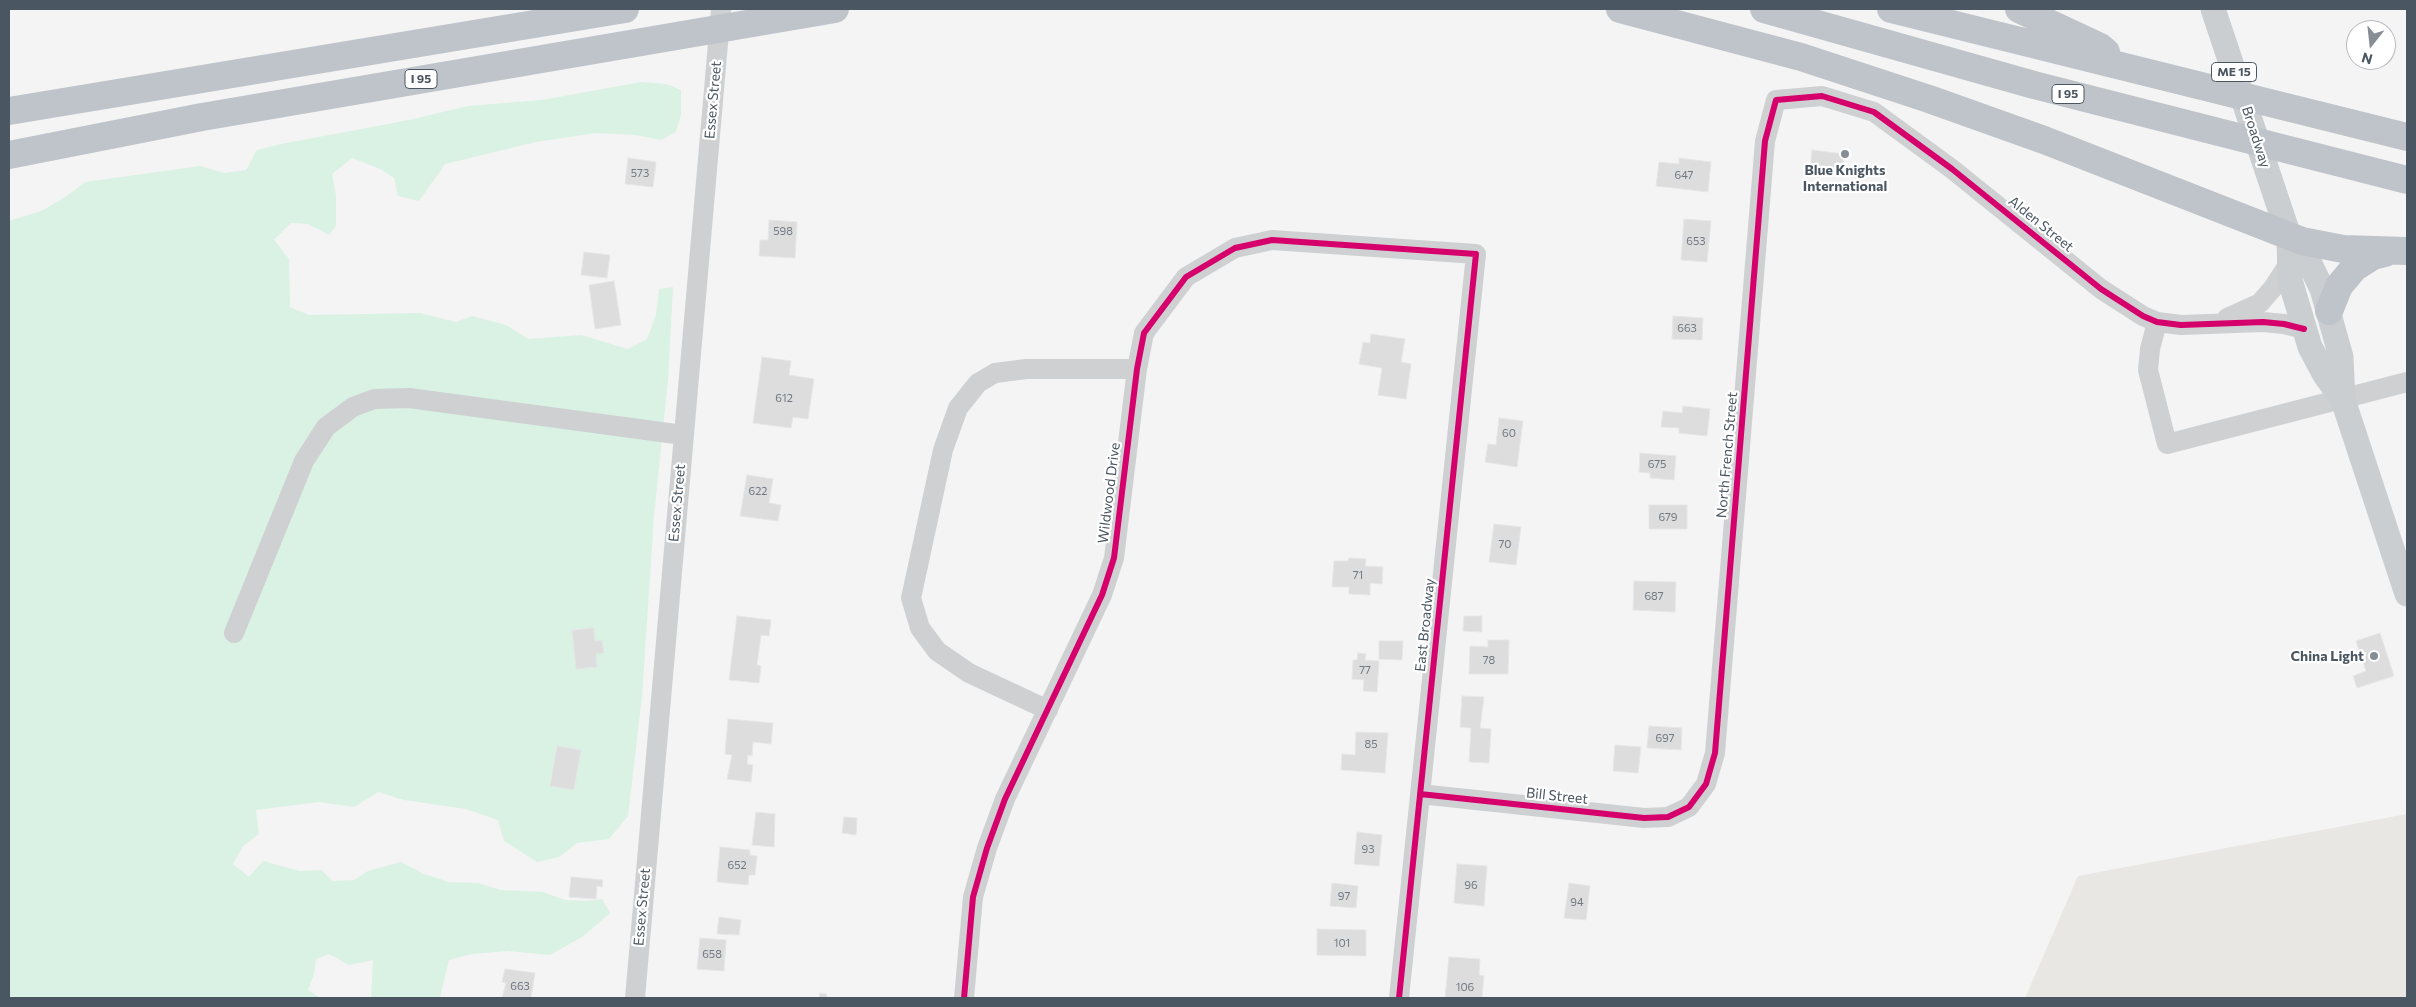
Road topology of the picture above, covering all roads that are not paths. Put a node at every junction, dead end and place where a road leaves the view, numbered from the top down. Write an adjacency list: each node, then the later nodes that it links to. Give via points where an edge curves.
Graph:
1 (625, 9): 11 (highway)
2 (721, 9): 26 (street, Essex Street)
3 (835, 9): 13 (highway, I 95, via 211,115)
4 (1620, 9): 15 (highway, via 1801,57 1911,92)
5 (1764, 9): 14 (highway, I 95, via 1916,54)
6 (1891, 9): 9 (highway)
7 (2019, 9): 9 (highway, via 2100,47)
8 (2214, 9): 15 (main road, Broadway / ME 15)
9 (2125, 68): 12 (highway)
10 (1776, 100): 20 (street, Alden Street, via 1822,96 1874,112 1952,169 2101,289 2131,310); 31 (street, North French Street, via 1766,142 1715,753 1706,784)
11 (9, 111)
12 (2407, 137)
13 (9, 155)
14 (2407, 180)
15 (2289, 236): 16 (highway, via 2328,247); 18 (main road, Broadway / ME 15); 19 (main road, Broadway / ME 15, via 2316,276)
16 (2403, 250): 19 (highway, via 2373,256 2354,268 2339,286)
17 (1476, 254): 23 (street, Wildwood Drive, via 1272,240 1235,248 1186,277 1172,294 1144,333); 30 (street, East Broadway)
18 (2288, 265): 21 (street, Alden Street, via 2260,303); 22 (main road, Broadway / ME 15, via 2293,296)
19 (2329, 311): 25 (main road, Broadway / ME 15, via 2342,357)
20 (2157, 322): 21 (street, Alden Street); 25 (street, via 2148,370 2167,444)
21 (2208, 324): 22 (street, Alden Street, via 2274,322)
22 (2304, 329): 25 (main road, Broadway / ME 15, via 2316,362)
23 (1137, 369): 29 (street, Wildwood Drive, via 1114,558 1102,595); 29 (street, via 1026,368 996,373 978,383 958,408 943,450 911,598 920,628 937,651 969,673)
24 (2407, 382): 25 (street)
25 (2343, 400): 27 (main road, Broadway / ME 15)
26 (683, 435): 28 (street, via 409,398 374,400 352,407 326,427 304,462); 32 (street, Essex Street)
27 (2407, 594)
28 (234, 633)
29 (1048, 710): 33 (street, Wildwood Drive, via 1005,799 987,848 973,897)
30 (1420, 794): 31 (street, Bill Street, via 1644,818 1668,816); 34 (street, East Broadway)
31 (1689, 807)
32 (635, 998)
33 (964, 998)
34 (1399, 998)

